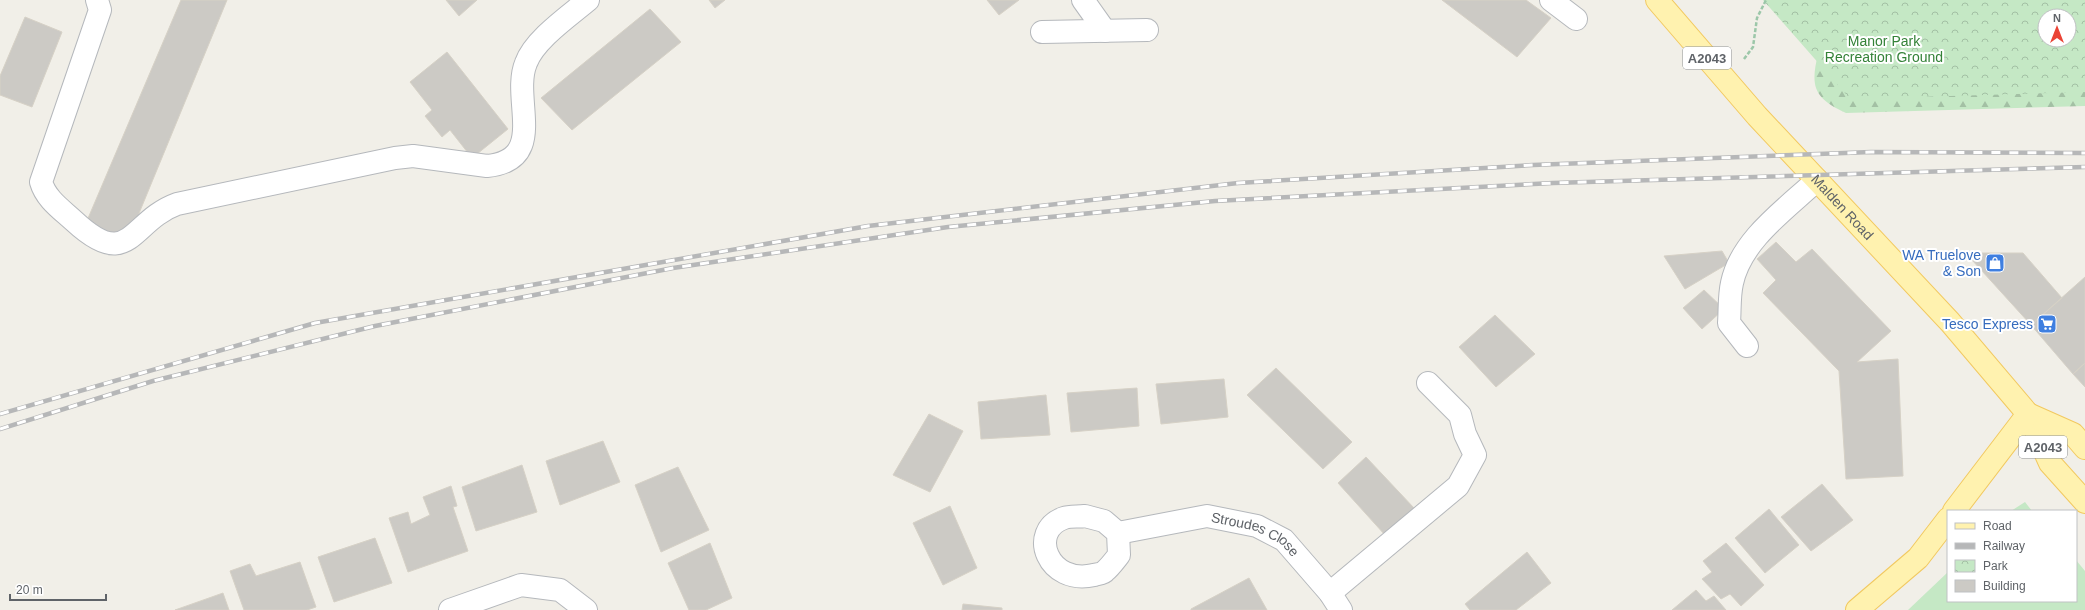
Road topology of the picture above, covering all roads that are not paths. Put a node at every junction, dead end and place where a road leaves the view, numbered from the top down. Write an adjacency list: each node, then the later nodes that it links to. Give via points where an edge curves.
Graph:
1 (97, 0): 2 (street, via 100,10 41,182 49,198 90,236 103,243 115,244 128,240 161,213 177,204 395,158 413,156 487,166 509,160 518,151 525,136 522,86 525,64 530,53)
2 (588, 0)
3 (1083, 0): 8 (street)
4 (1550, 0): 6 (street)
5 (1657, 0): 10 (main road, Malden Road / A2043)
6 (1576, 20)
7 (1147, 30): 8 (street)
8 (1105, 31): 9 (street)
9 (1042, 32)
10 (1817, 180): 11 (street, via 1751,242 1739,262 1732,283 1729,323); 13 (main road, Malden Road / A2043, via 1950,322)
11 (1747, 346)
12 (1428, 383): 19 (street, via 1460,415 1475,455 1458,486)
13 (2028, 414): 14 (main road, Malden Road / A2043, via 2072,434); 15 (main road, Malden Road / A2043, via 2050,463); 16 (main road)
14 (2085, 448)
15 (2085, 502)
16 (1955, 510)
17 (1947, 520): 22 (main road, via 1918,558)
18 (1118, 533): 19 (street, Stroudes Close, via 1207,516 1257,526 1284,540)
19 (1335, 602)
20 (450, 610): 21 (street, via 521,586 560,590)
21 (586, 610)
22 (1857, 610)

